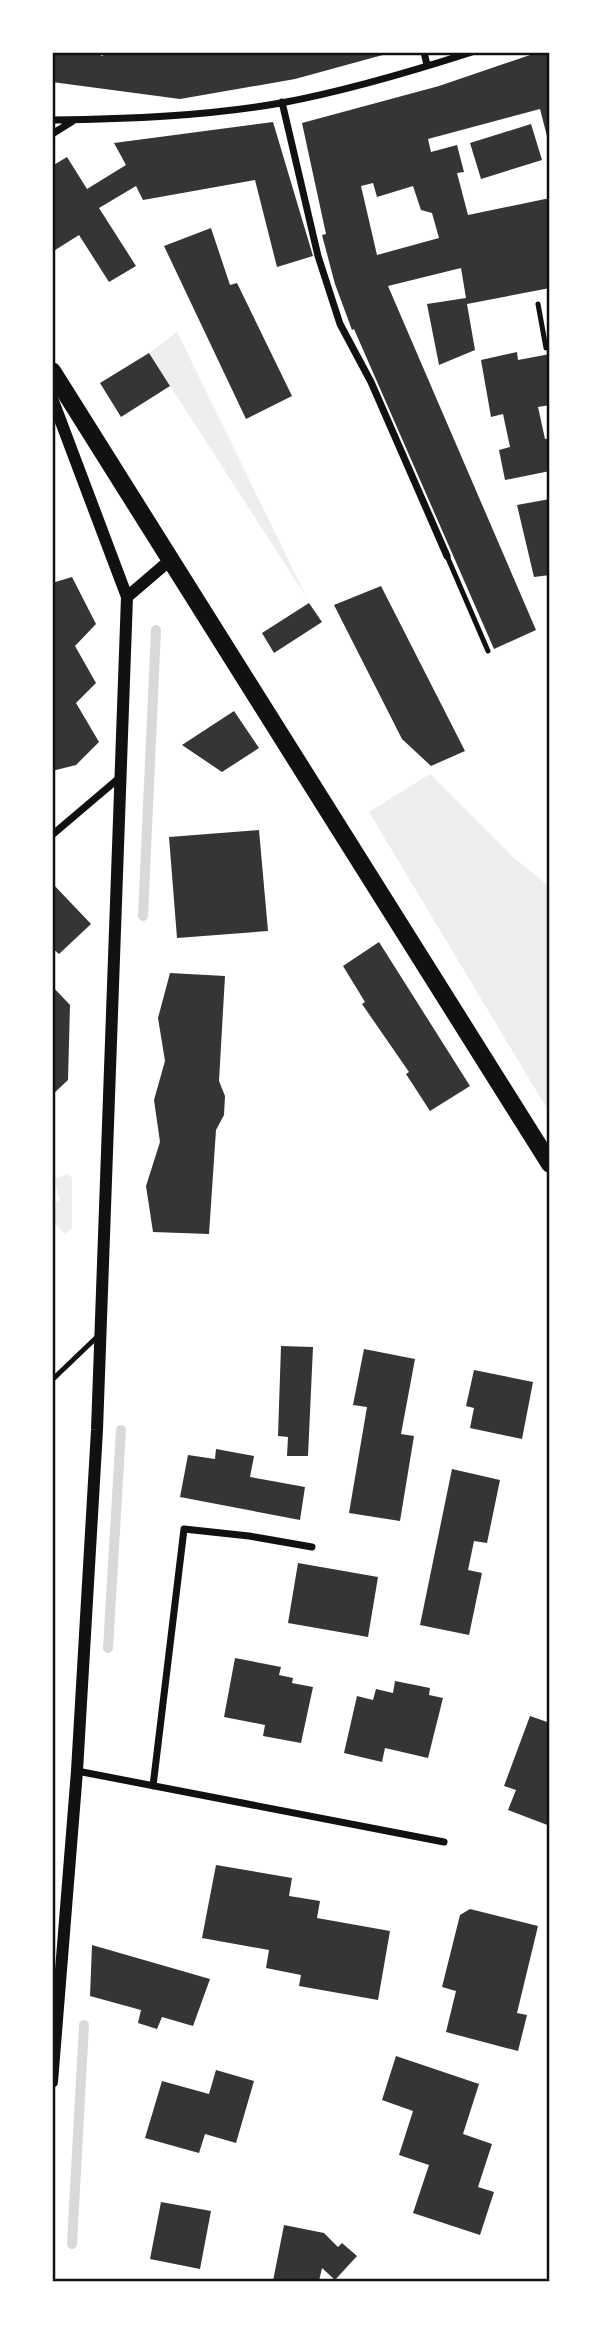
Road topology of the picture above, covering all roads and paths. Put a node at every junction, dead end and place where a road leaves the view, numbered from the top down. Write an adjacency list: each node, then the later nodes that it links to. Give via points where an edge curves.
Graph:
1 (424, 52): 3 (street)
2 (472, 52): 3 (street)
3 (427, 65): 4 (street)
4 (282, 103): 6 (street, via 136,119); 12 (street, via 318,256 340,324 371,382)
5 (52, 120): 6 (street)
6 (75, 120): 7 (street)
7 (52, 134)
8 (538, 304): 9 (lane, via 546,348)
9 (550, 347)
10 (52, 371): 13 (main road)
11 (52, 398): 14 (street)
12 (447, 556): 15 (lane)
13 (169, 561): 14 (street); 18 (main road)
14 (127, 597): 16 (street)
15 (488, 652)
16 (118, 779): 17 (street); 19 (street)
17 (52, 835)
18 (550, 1164)
19 (101, 1332): 20 (lane); 22 (street)
20 (52, 1380)
21 (312, 1547): 23 (street, via 184,1529)
22 (77, 1771): 23 (street); 25 (street)
23 (153, 1786): 24 (street)
24 (444, 1842)
25 (52, 2082)

